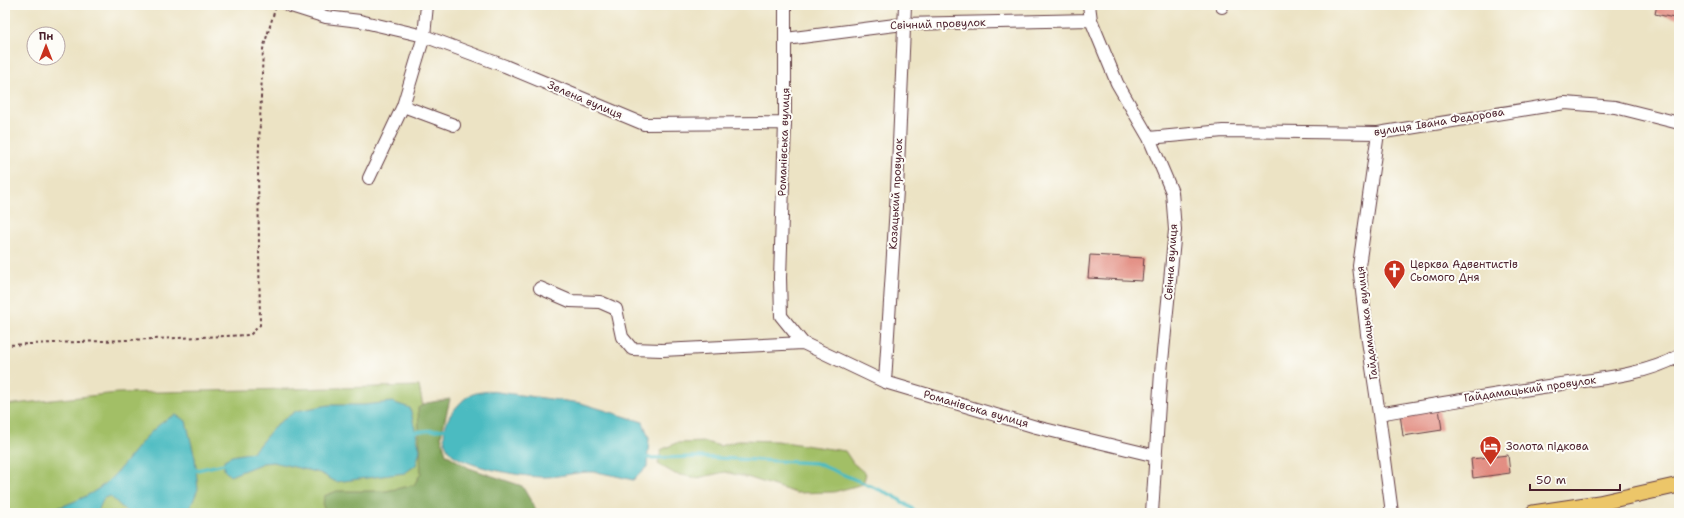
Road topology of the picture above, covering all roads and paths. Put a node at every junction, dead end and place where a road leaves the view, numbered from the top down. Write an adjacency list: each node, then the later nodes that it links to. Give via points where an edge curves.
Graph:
1 (276, 5): 20 (path, via 262,49 258,170 260,325 250,335)
2 (288, 5): 9 (street, Зелена вулиця, via 326,17 360,21)
3 (427, 5): 9 (street)
4 (786, 5): 10 (street, Романівська вулиця)
5 (905, 5): 8 (street, Козацький провулок)
6 (1089, 5): 7 (street, Свічна вулиця)
7 (1091, 20): 8 (street, Свічний провулок); 16 (street, Свічна вулиця, via 1117,83)
8 (904, 24): 10 (street, Свічний провулок); 22 (street, Козацький провулок)
9 (424, 36): 11 (street); 13 (street, Зелена вулиця, via 505,66 644,124)
10 (786, 39): 13 (street, Романівська вулиця)
11 (403, 106): 14 (street); 17 (street)
12 (1679, 123): 15 (street, вулиця Івана Федорова, via 1615,107 1565,104)
13 (785, 124): 19 (street, Романівська вулиця, via 781,316)
14 (454, 125)
15 (1378, 133): 16 (street, вулиця Івана Федорова, via 1223,131); 23 (street, Гайдамацька вулиця, via 1359,266 1366,334)
16 (1149, 138): 24 (street, Свічна вулиця, via 1172,192 1175,230 1161,372)
17 (369, 178)
18 (540, 288): 19 (street, Романівська вулиця, via 570,301 600,302 616,309 622,337 632,349 662,350)
19 (803, 343): 22 (street, Романівська вулиця)
20 (5, 345)
21 (1679, 356): 23 (street, Гайдамацький провулок, via 1667,363 1617,376 1460,399)
22 (885, 382): 24 (street, Романівська вулиця, via 1036,427)
23 (1380, 414): 28 (street, Гайдамацька вулиця)
24 (1156, 456): 27 (street, Свічна вулиця)
25 (1679, 485): 26 (main road)
26 (1600, 508): 29 (main road)
27 (1152, 513)
28 (1392, 513)
29 (1533, 513)

